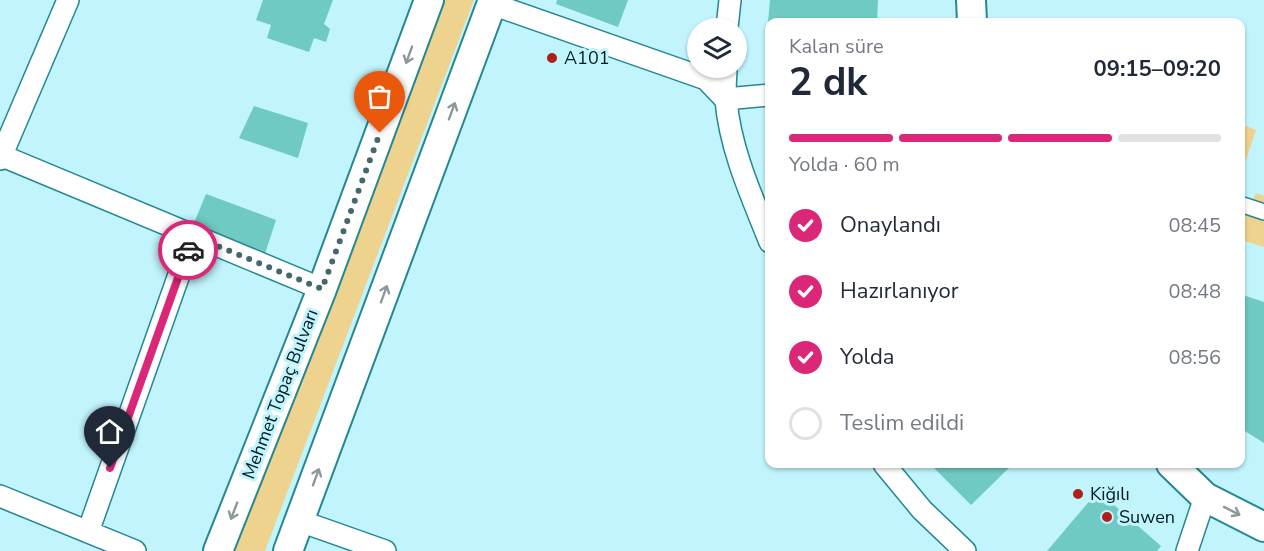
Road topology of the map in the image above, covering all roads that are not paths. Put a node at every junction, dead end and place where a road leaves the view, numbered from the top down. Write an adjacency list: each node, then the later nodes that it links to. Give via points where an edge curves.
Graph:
1 (68, 0): 11 (street)
2 (429, 0): 16 (main road, Mehmet Topaç Bulvarı, one-way to 16)
3 (730, 0): 6 (street)
4 (971, 0): 7 (main road)
5 (492, 2): 10 (street, via 706,79); 21 (main road, one-way to 5)
6 (728, 18)
7 (972, 18)
8 (726, 78): 10 (street)
9 (765, 95): 10 (street)
10 (725, 99): 14 (street, via 744,176)
11 (0, 157): 15 (street)
12 (1245, 206): 13 (street)
13 (1264, 212)
14 (765, 229)
15 (193, 236): 16 (street); 23 (street)
16 (322, 289): 25 (main road, Mehmet Topaç Bulvarı, one-way to 25)
17 (887, 468): 28 (street, via 922,510)
18 (1175, 468): 20 (main road)
19 (0, 496): 23 (street)
20 (1205, 497): 22 (main road, one-way to 22); 29 (street)
21 (300, 521): 26 (main road); 27 (street)
22 (1264, 527)
23 (88, 532): 24 (street)
24 (135, 551)
25 (218, 551)
26 (288, 551)
27 (385, 551)
28 (965, 551)
29 (1187, 551)

